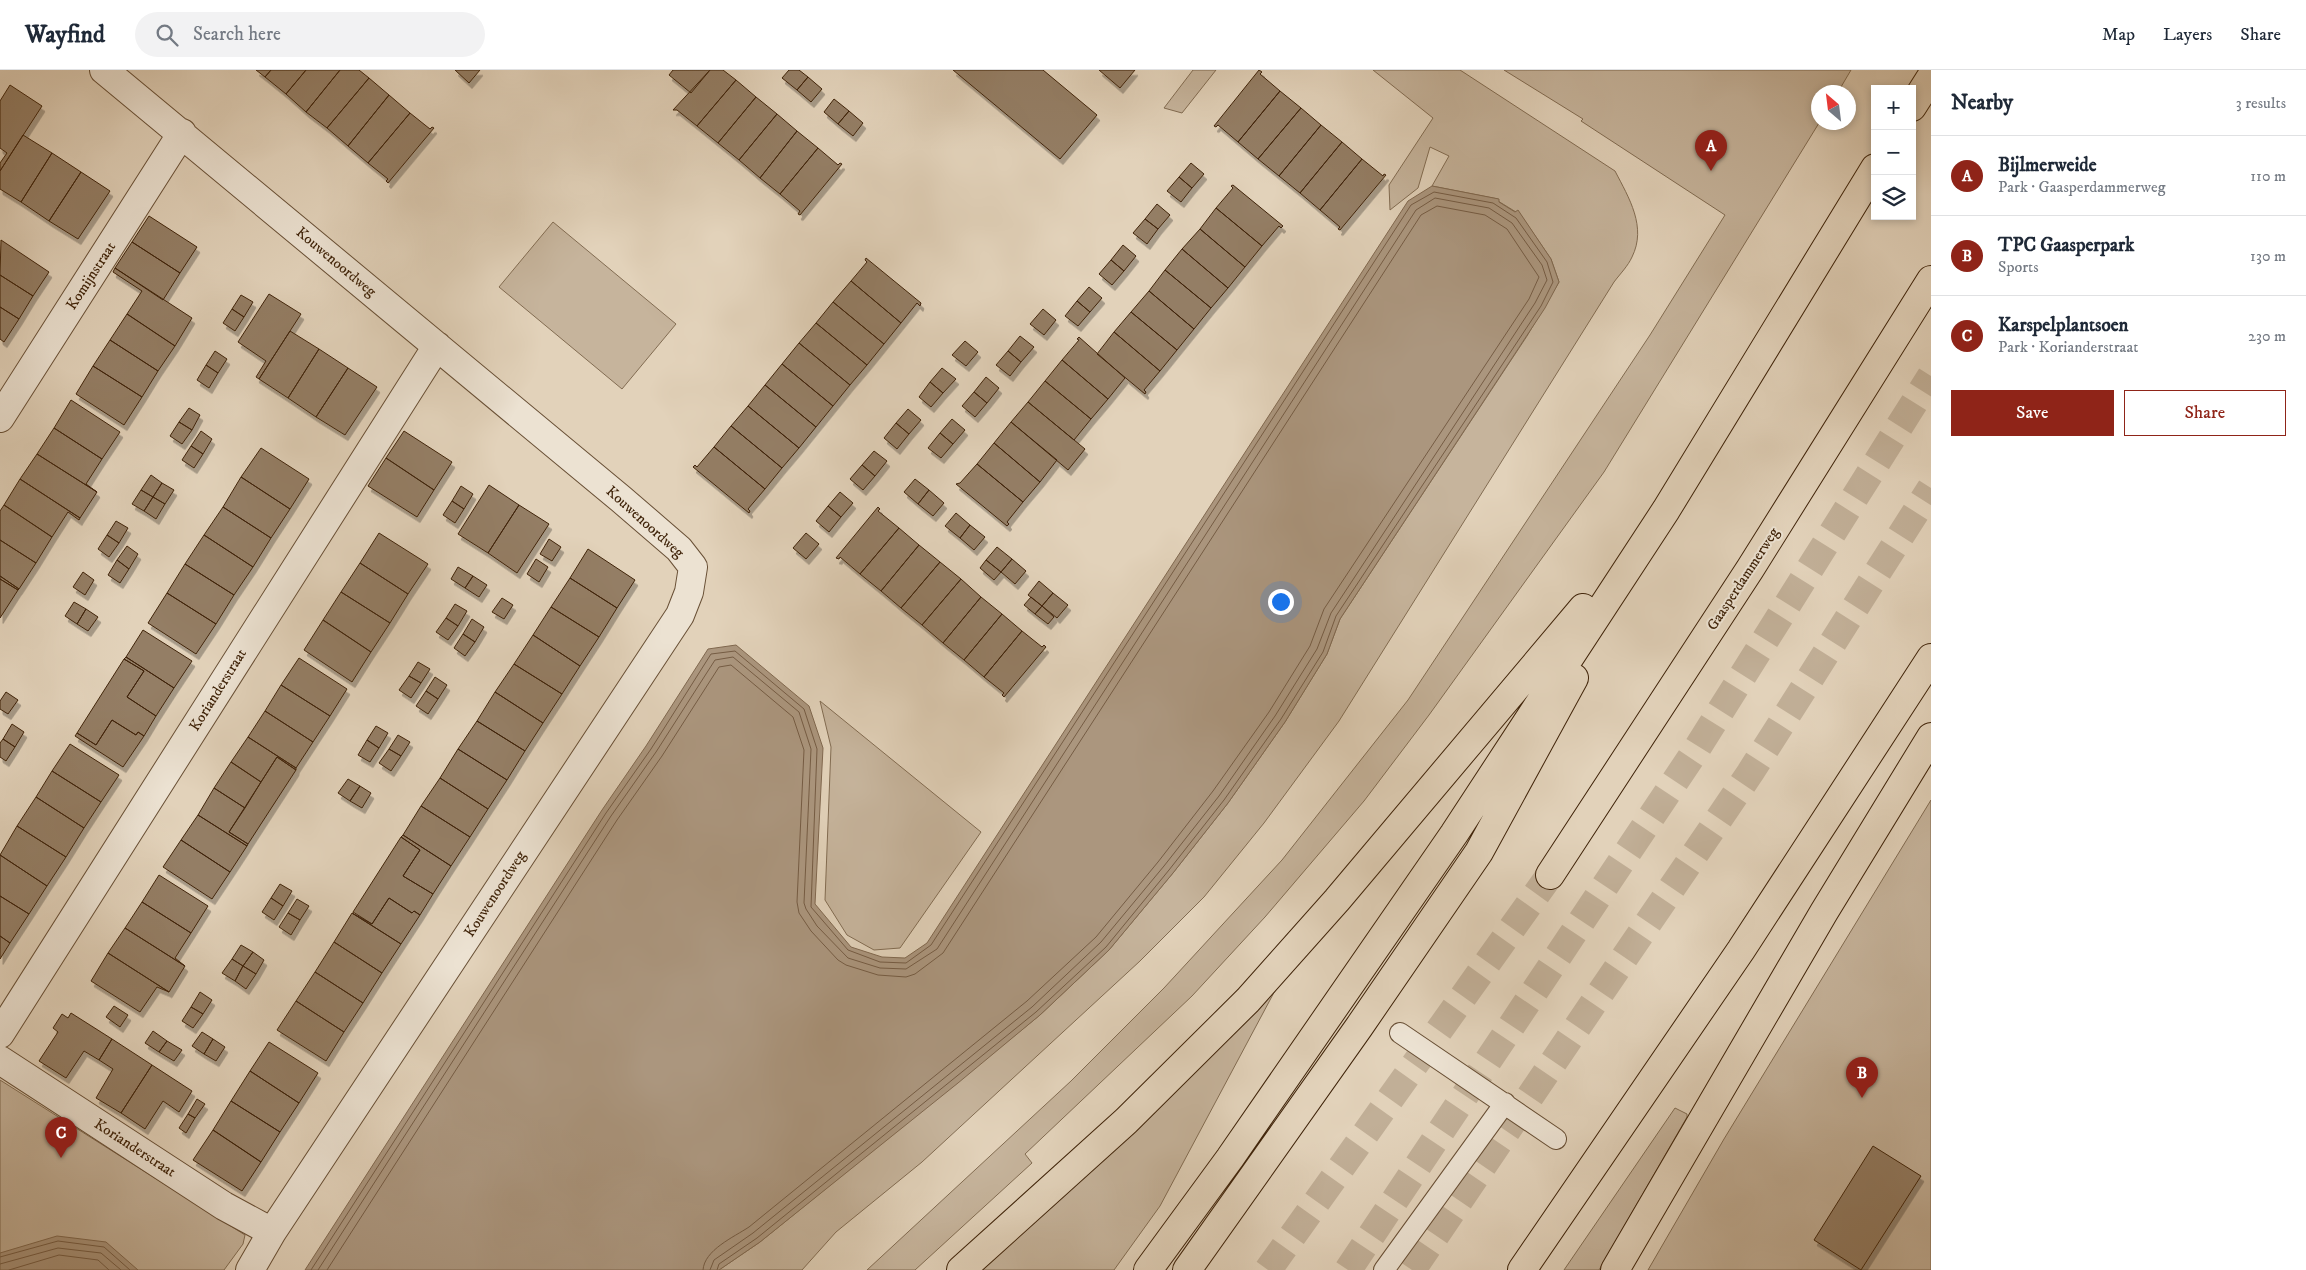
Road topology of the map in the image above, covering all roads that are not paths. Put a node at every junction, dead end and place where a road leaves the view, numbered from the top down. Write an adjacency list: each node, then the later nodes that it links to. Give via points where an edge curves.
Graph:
1 (104, 70): 4 (street, Kouwenoordweg)
2 (1931, 77): 3 (highway)
3 (1916, 101)
4 (182, 134): 7 (street, Kouwenoordweg); 8 (street, Komijnstraat)
5 (1871, 175): 9 (highway)
6 (1931, 280): 12 (highway, Gaasperdammerweg, via 1750,569)
7 (437, 346): 13 (street, Korianderstraat); 18 (street, Kouwenoordweg, via 679,549 693,567 689,592 680,615)
8 (0, 418)
9 (1666, 510): 20 (highway, via 1337,900 1248,1000 1126,1121); 21 (highway, via 1401,913); 22 (highway, via 1479,852)
10 (1931, 658): 24 (highway, via 1741,950)
11 (1931, 737): 25 (highway, via 1824,912)
12 (1550, 876)
13 (0, 1034)
14 (1400, 1034): 16 (lane)
15 (0, 1060): 18 (street, Korianderstraat, via 224,1206)
16 (1505, 1103): 17 (lane); 23 (lane)
17 (1556, 1139)
18 (272, 1232): 19 (street, Kouwenoordweg)
19 (250, 1270)
20 (961, 1270)
21 (1148, 1270)
22 (1187, 1270)
23 (1384, 1270)
24 (1522, 1270)
25 (1615, 1270)

